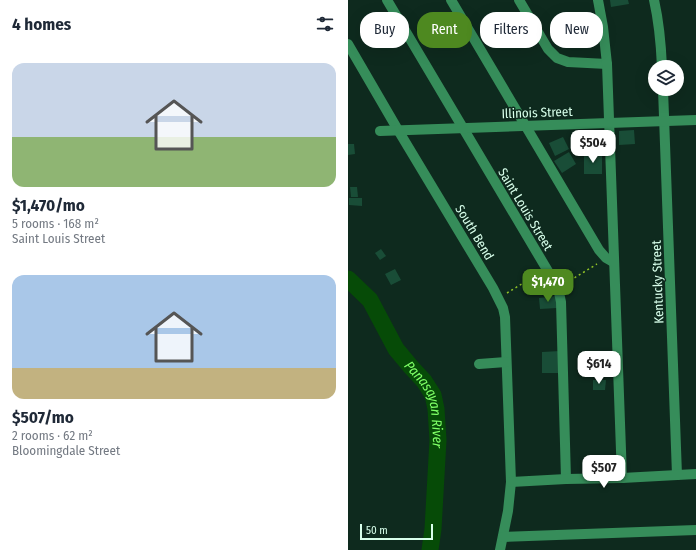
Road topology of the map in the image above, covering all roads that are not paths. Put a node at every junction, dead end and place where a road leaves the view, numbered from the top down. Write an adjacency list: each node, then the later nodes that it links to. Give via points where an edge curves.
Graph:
1 (388, 0): 14 (street, Saint Louis Street)
2 (451, 0): 13 (street)
3 (519, 0): 8 (street, via 548,49 557,58 568,62)
4 (598, 0): 8 (street)
5 (654, 0): 7 (street)
6 (348, 44): 15 (street, South Bend)
7 (662, 60)
8 (607, 64): 12 (street)
9 (663, 96): 11 (street, Kentucky Street)
10 (696, 120): 11 (street, Illinois Street)
11 (665, 121): 12 (street, Illinois Street); 21 (street, Kentucky Street)
12 (609, 122): 13 (street, Illinois Street); 17 (street)
13 (525, 125): 14 (street, Illinois Street); 17 (street, via 599,250)
14 (463, 128): 15 (street, Illinois Street); 23 (street, Saint Louis Street, via 558,288 561,302)
15 (398, 130): 16 (street, Illinois Street); 18 (street, South Bend, via 503,308)
16 (380, 131)
17 (610, 260): 22 (street)
18 (506, 362): 19 (street); 24 (street, South Bend)
19 (479, 364)
20 (696, 474): 21 (street)
21 (677, 475): 22 (street)
22 (622, 478): 23 (street)
23 (566, 479): 24 (street)
24 (511, 482): 26 (street, South Bend)
25 (696, 530): 26 (street)
26 (503, 537): 27 (street, South Bend)
27 (500, 550)

